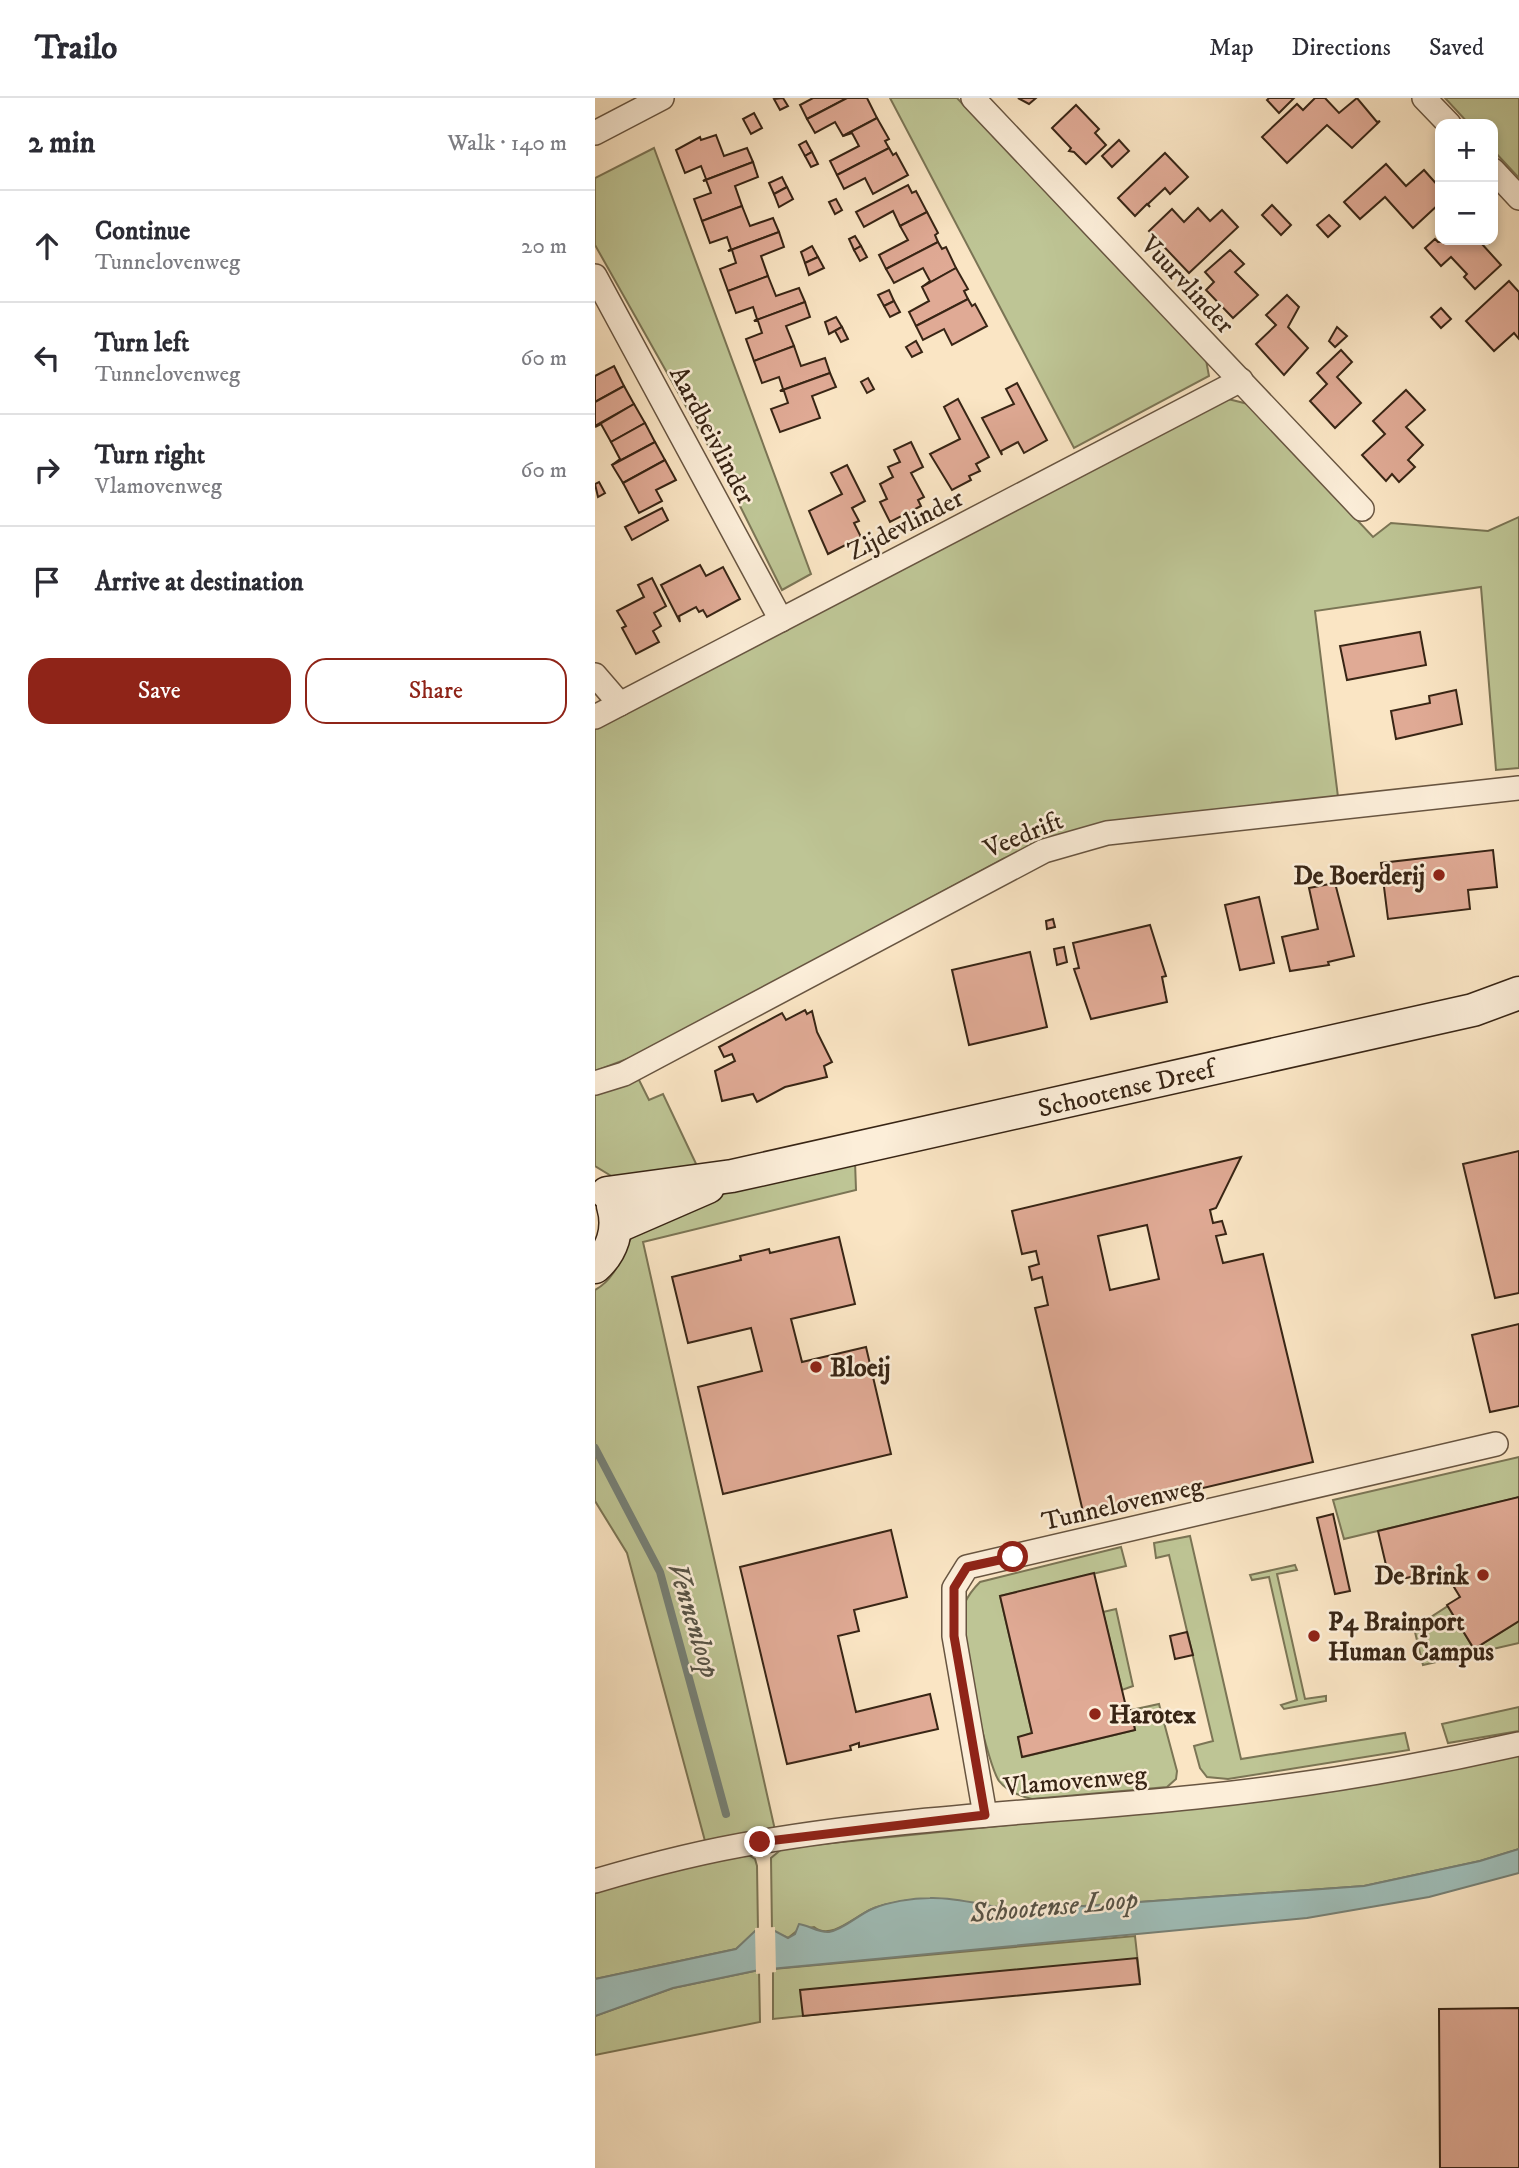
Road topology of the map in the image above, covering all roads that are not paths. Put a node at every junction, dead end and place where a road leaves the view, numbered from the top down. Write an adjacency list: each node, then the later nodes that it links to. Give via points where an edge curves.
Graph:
1 (662, 98): 5 (street)
2 (973, 98): 9 (street, Vuurvlinder)
3 (1423, 98): 4 (street)
4 (1444, 119)
5 (595, 132)
6 (1498, 175): 7 (street)
7 (1519, 198)
8 (595, 276): 11 (street, Aardbeivlinder)
9 (1241, 380): 10 (street, Vuurvlinder); 11 (street, Zijdevlinder)
10 (1362, 509)
11 (781, 620): 13 (street, Zijdevlinder)
12 (595, 676): 13 (street)
13 (620, 704): 14 (street, Zijdevlinder)
14 (595, 717)
15 (1519, 788): 17 (street, Veedrift, via 1107,833 1044,851 624,1073)
16 (1519, 993): 18 (street, Schootense Dreef, via 1473,1010)
17 (595, 1083)
18 (732, 1176): 19 (street, Schootense Dreef); 20 (street, Schootense Dreef)
19 (601, 1186): 20 (street, via 615,1209)
20 (616, 1227): 21 (street, via 611,1248)
21 (595, 1268)
22 (1496, 1444): 24 (street, Tunnelovenweg, via 967,1567 954,1588 954,1636)
23 (1519, 1744): 24 (street, Vlamovenweg, via 1437,1762 1204,1796)
24 (985, 1815): 25 (street, Vlamovenweg, via 760,1842)
25 (595, 1881)

